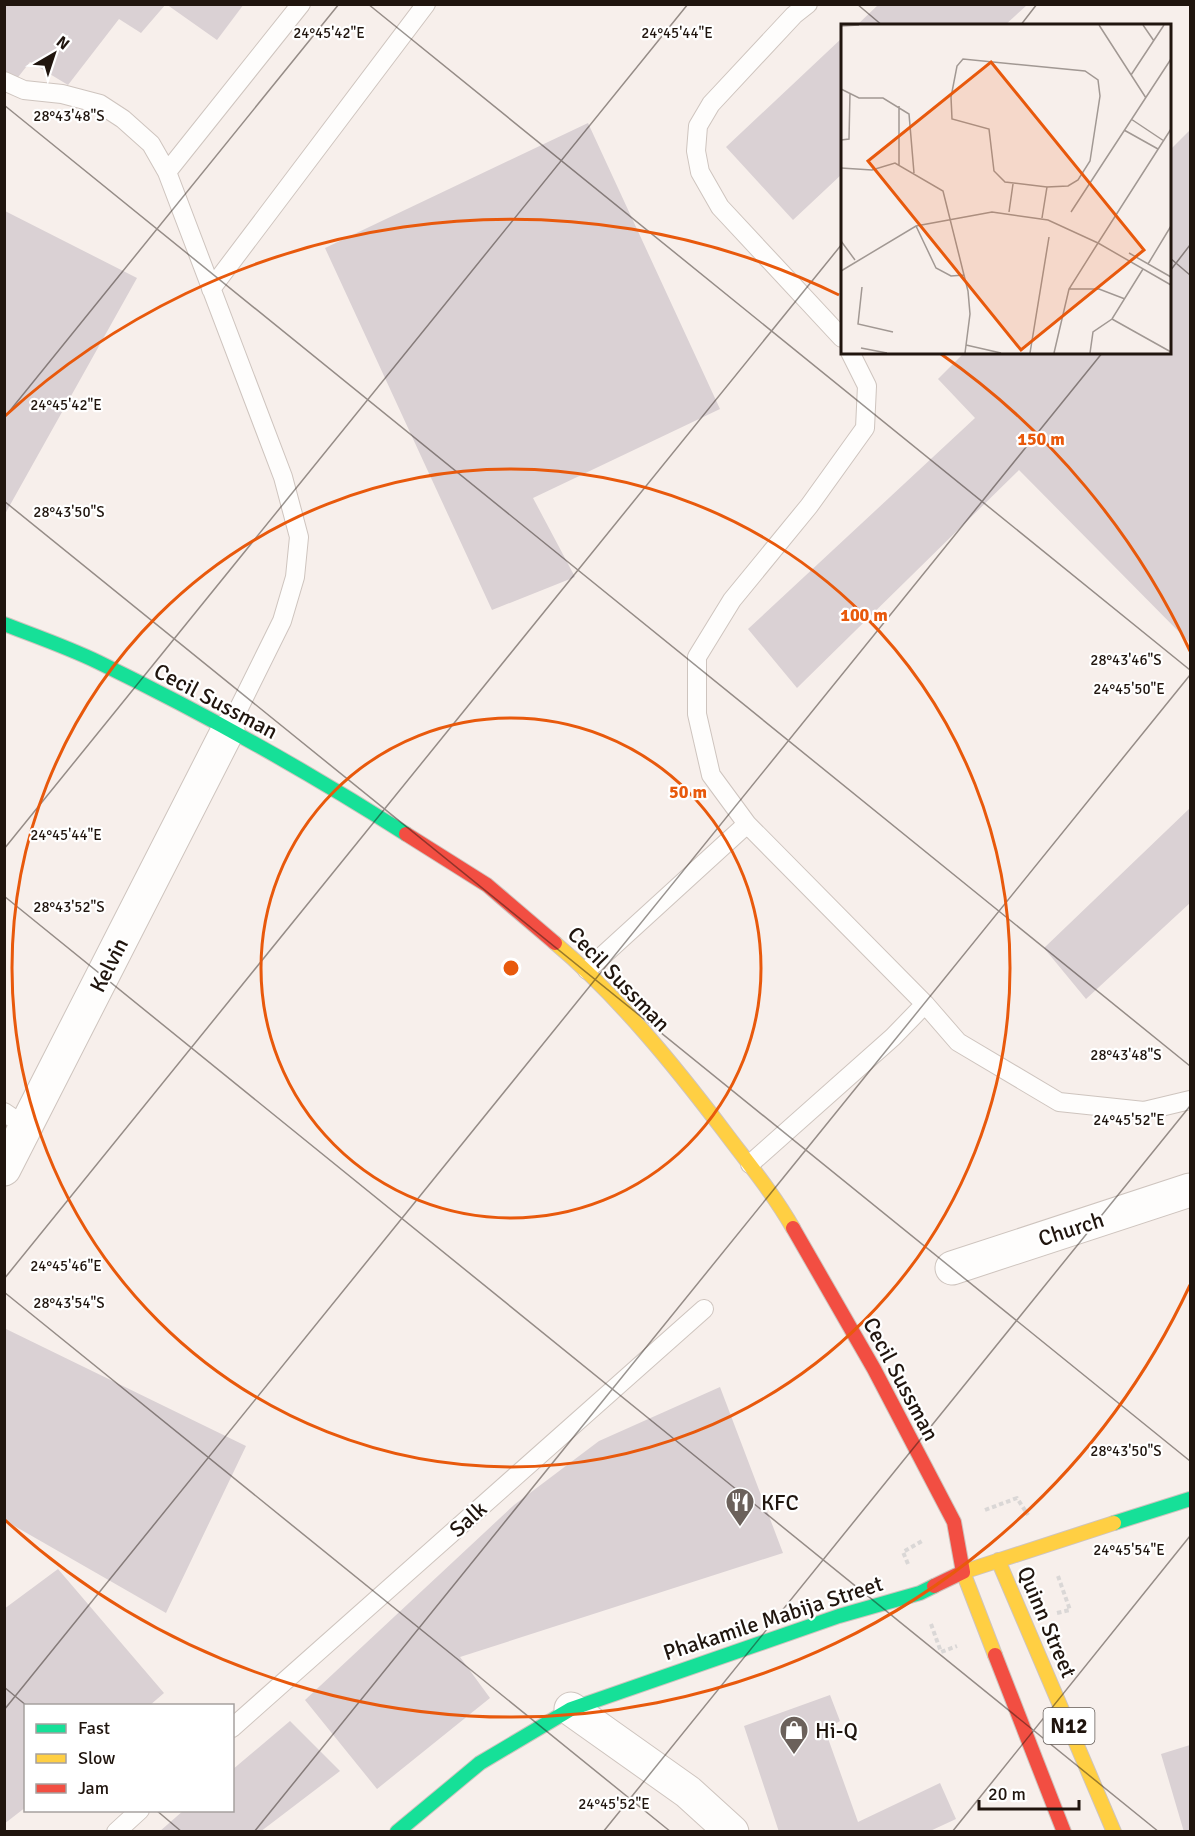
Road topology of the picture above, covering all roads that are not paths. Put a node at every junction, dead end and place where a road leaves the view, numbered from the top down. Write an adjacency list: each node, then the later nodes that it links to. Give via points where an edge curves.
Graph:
1 (301, 4): 5 (lane)
2 (426, 4): 6 (lane)
3 (808, 4): 7 (lane, via 711,104 698,126 696,151 700,172 720,207)
4 (4, 81): 5 (lane, via 24,90 100,104 151,144)
5 (167, 172): 6 (lane)
6 (211, 289): 10 (lane, via 283,477 299,537 296,577 282,621)
7 (841, 336)
8 (851, 354): 11 (lane, via 867,387 865,428 809,506 732,600 697,657 697,714 711,775)
9 (4, 624): 10 (main road, Cecil Sussman, via 96,661)
10 (228, 730): 12 (main road, Cecil Sussman, via 356,802 487,885); 15 (street, Kelvin)
11 (747, 824): 12 (lane); 13 (lane)
12 (587, 970): 16 (main road, Cecil Sussman, via 687,1082)
13 (925, 1004): 14 (lane, via 958,1042 1059,1102 1144,1111); 16 (lane)
14 (1191, 1100)
15 (15, 1119): 17 (street, Kelvin)
16 (750, 1164): 22 (main road, Cecil Sussman, via 777,1200 874,1369)
17 (4, 1168)
18 (1191, 1190): 19 (street, Church)
19 (952, 1268)
20 (704, 1309): 27 (lane, Salk)
21 (1191, 1499): 24 (main road, Phakamile Mabija Street)
22 (954, 1522): 23 (main road, Cecil Sussman); 25 (main road, Cecil Sussman)
23 (972, 1538)
24 (993, 1557): 25 (main road, Phakamile Mabija Street); 33 (main road, Quinn Street / N12)
25 (963, 1572): 26 (main road, Phakamile Mabija Street, via 920,1593 839,1616); 32 (main road, N12)
26 (571, 1709): 30 (main road, Phakamile Mabija Street, via 480,1763); 31 (street, via 688,1792)
27 (234, 1726)
28 (138, 1812): 29 (lane)
29 (117, 1832)
30 (397, 1832)
31 (732, 1832)
32 (1064, 1832)
33 (1114, 1832)

